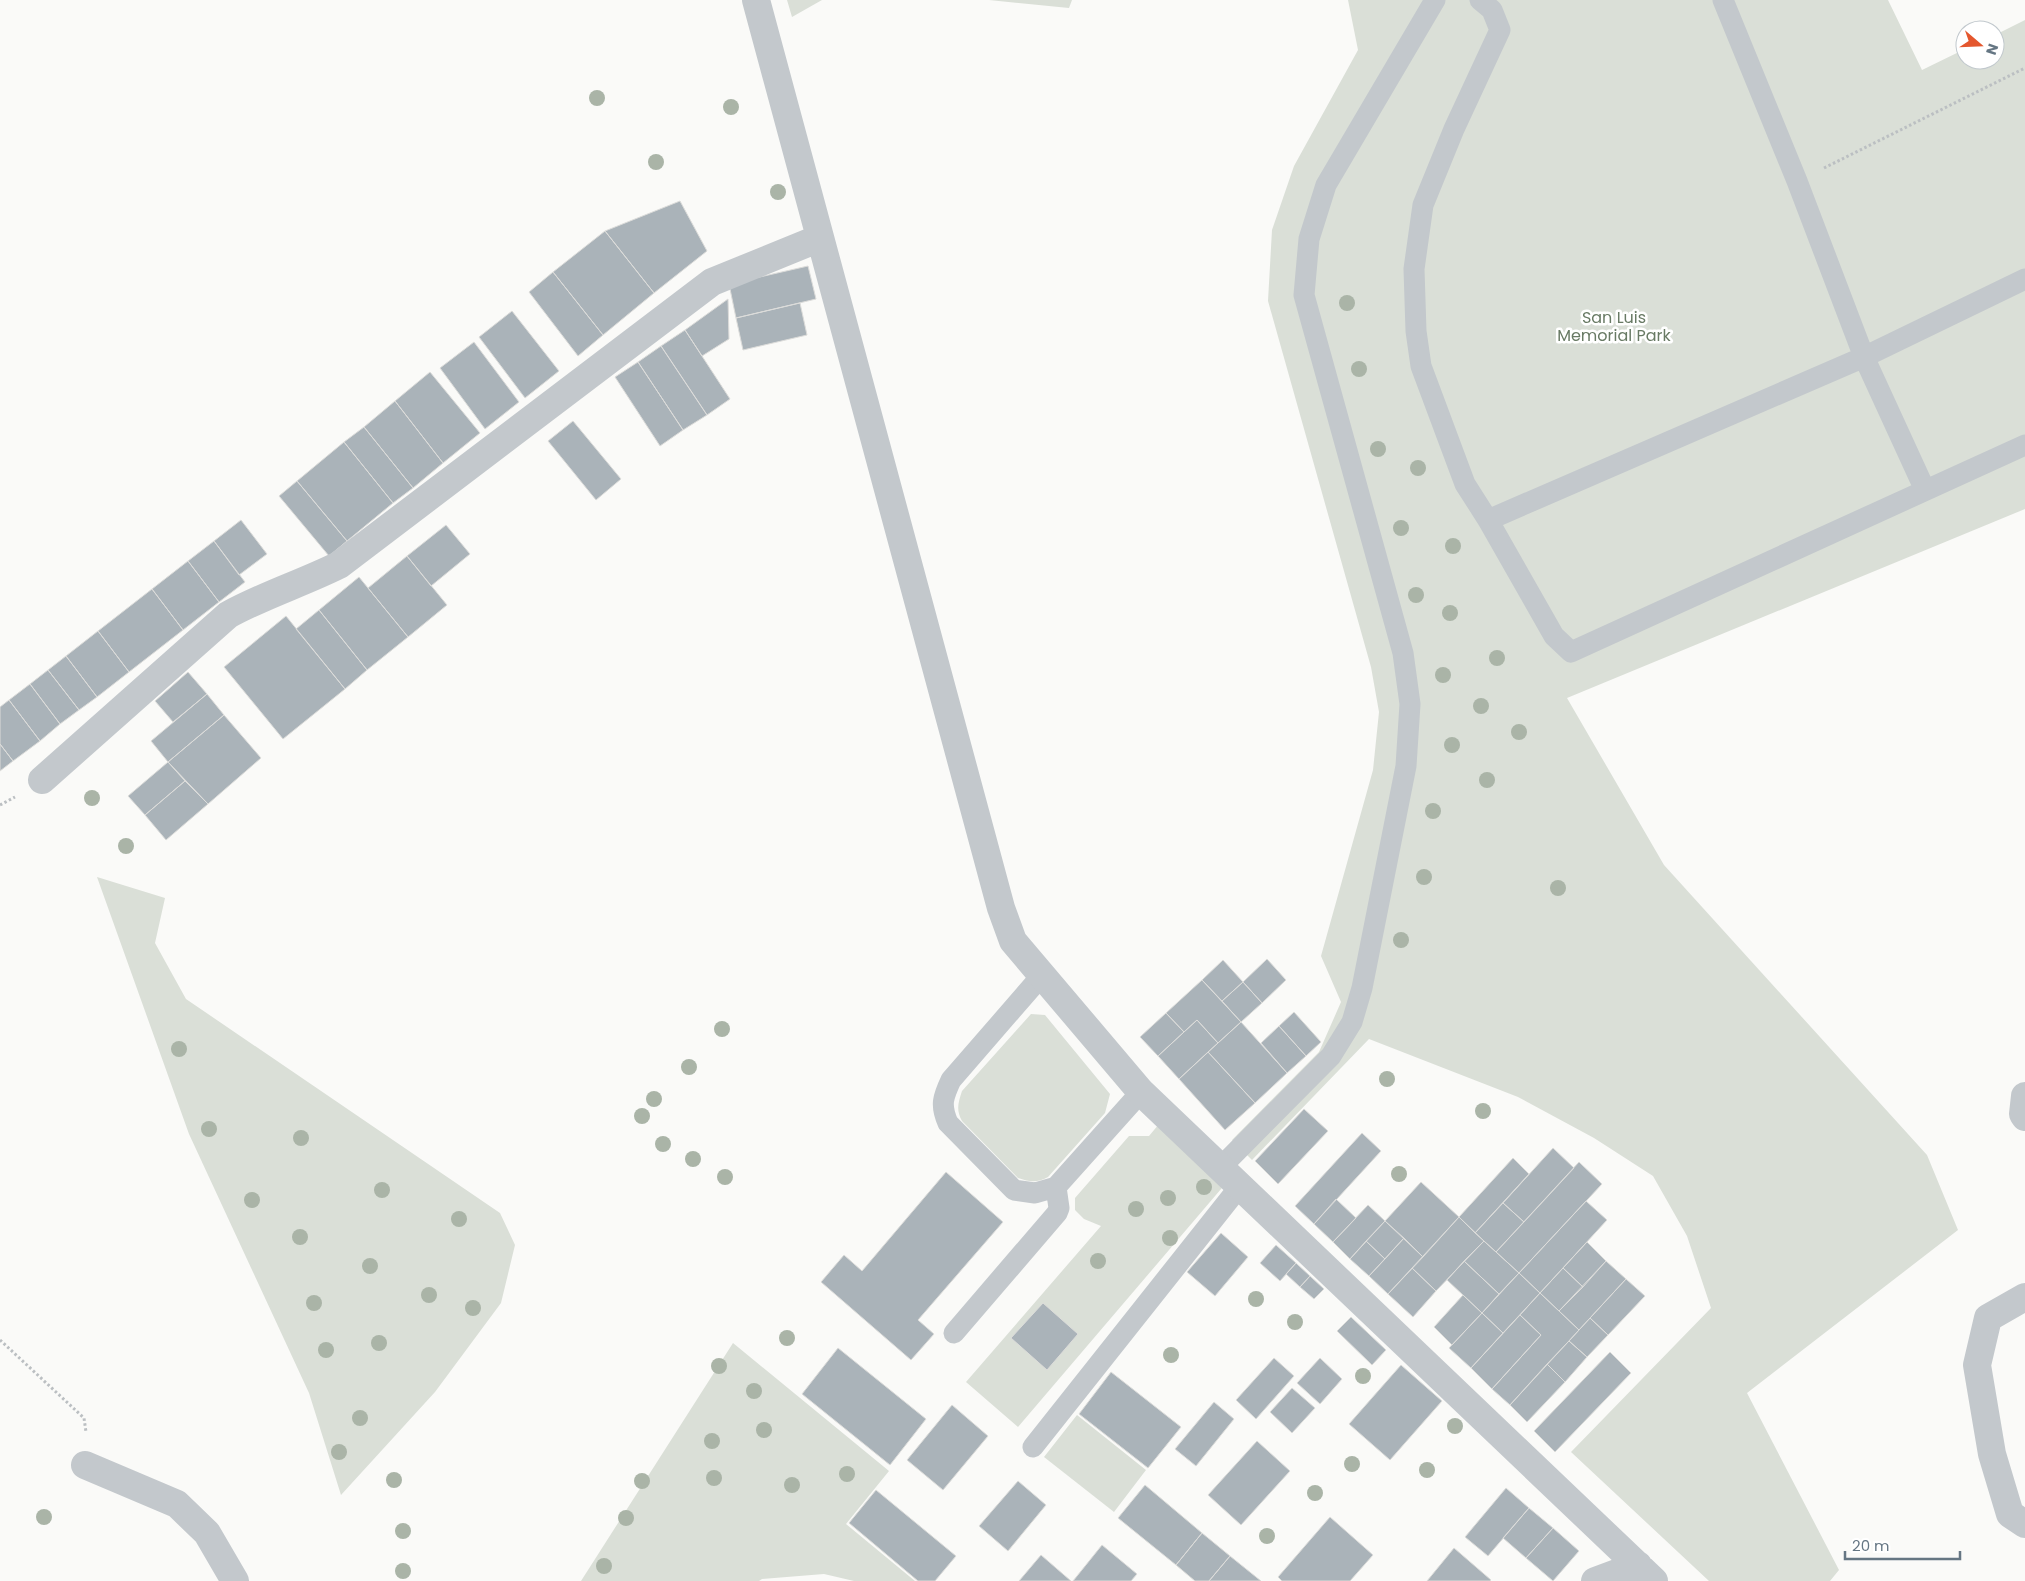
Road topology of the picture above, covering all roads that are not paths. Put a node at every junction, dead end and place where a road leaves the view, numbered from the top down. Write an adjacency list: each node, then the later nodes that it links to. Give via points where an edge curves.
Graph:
1 (756, 0): 5 (street)
2 (1435, 0): 16 (lane, via 1326,186 1309,239 1304,295 1403,653 1410,704 1406,766 1362,988 1352,1022 1331,1056)
3 (1480, 0): 10 (lane, via 1492,10 1500,30 1423,205 1414,269 1421,366 1465,484)
4 (1723, 0): 7 (lane, via 1797,181)
5 (820, 238): 11 (street, via 712,282 339,565 228,615); 12 (street, via 1001,908 1013,941)
6 (2025, 279): 7 (lane)
7 (1864, 358): 9 (lane); 10 (lane)
8 (2025, 445): 9 (lane)
9 (1926, 490): 10 (lane, via 1571,652 1554,636)
10 (1488, 520)
11 (42, 780)
12 (1043, 974): 13 (street); 18 (lane, via 952,1080 942,1110 948,1123 1014,1190 1035,1193)
13 (1141, 1092): 16 (street); 18 (lane)
14 (2025, 1096): 15 (street)
15 (2025, 1117)
16 (1220, 1167): 17 (street)
17 (1240, 1186): 21 (lane); 24 (street)
18 (1056, 1187): 20 (lane, via 1057,1213)
19 (2025, 1297): 23 (street, via 1988,1318 1977,1365 1992,1454 2002,1488 2010,1514)
20 (954, 1333)
21 (1033, 1447)
22 (85, 1465): 25 (street, via 177,1504 207,1532)
23 (2025, 1524)
24 (1646, 1573): 26 (street)
25 (235, 1581)
26 (1595, 1581)

